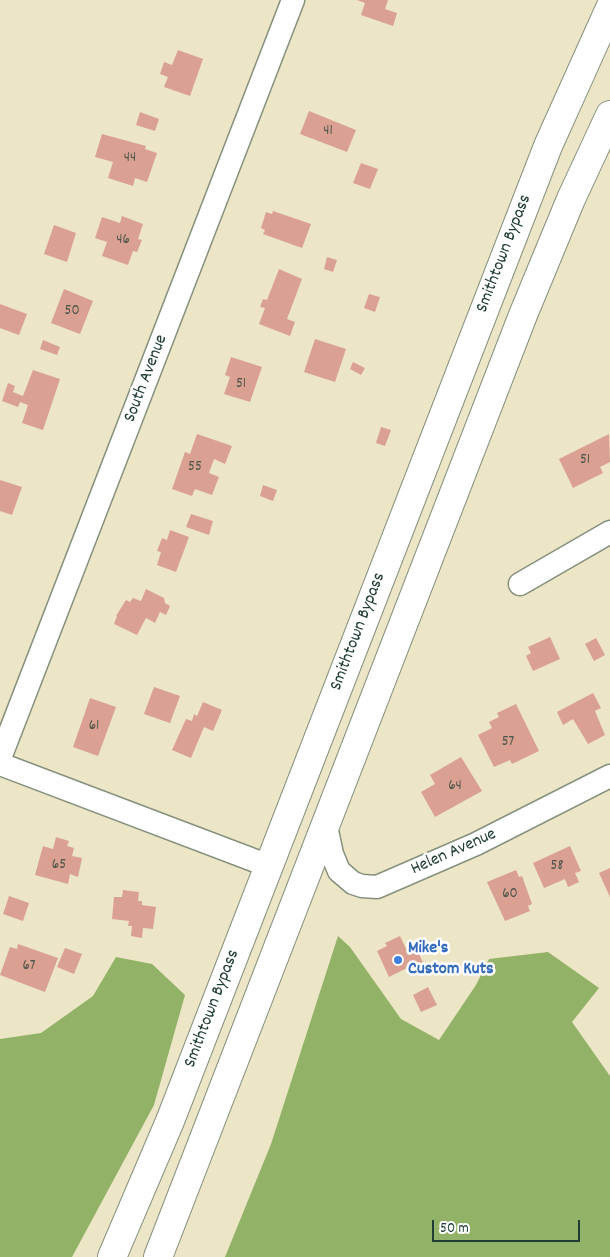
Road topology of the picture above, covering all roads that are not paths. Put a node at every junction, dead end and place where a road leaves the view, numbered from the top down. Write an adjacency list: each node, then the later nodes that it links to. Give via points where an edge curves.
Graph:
1 (293, 0): 6 (street, South Avenue)
2 (610, 8): 10 (highway, Smithtown Bypass, via 541,164)
3 (610, 115): 9 (highway, via 523,314)
4 (610, 532): 5 (street)
5 (520, 584)
6 (0, 758)
7 (0, 764): 10 (street)
8 (610, 776): 9 (street, Helen Avenue, via 476,844 376,887 353,883 339,871)
9 (326, 826): 12 (highway)
10 (269, 866): 11 (highway, Smithtown Bypass, via 170,1121)
11 (112, 1257)
12 (158, 1257)

